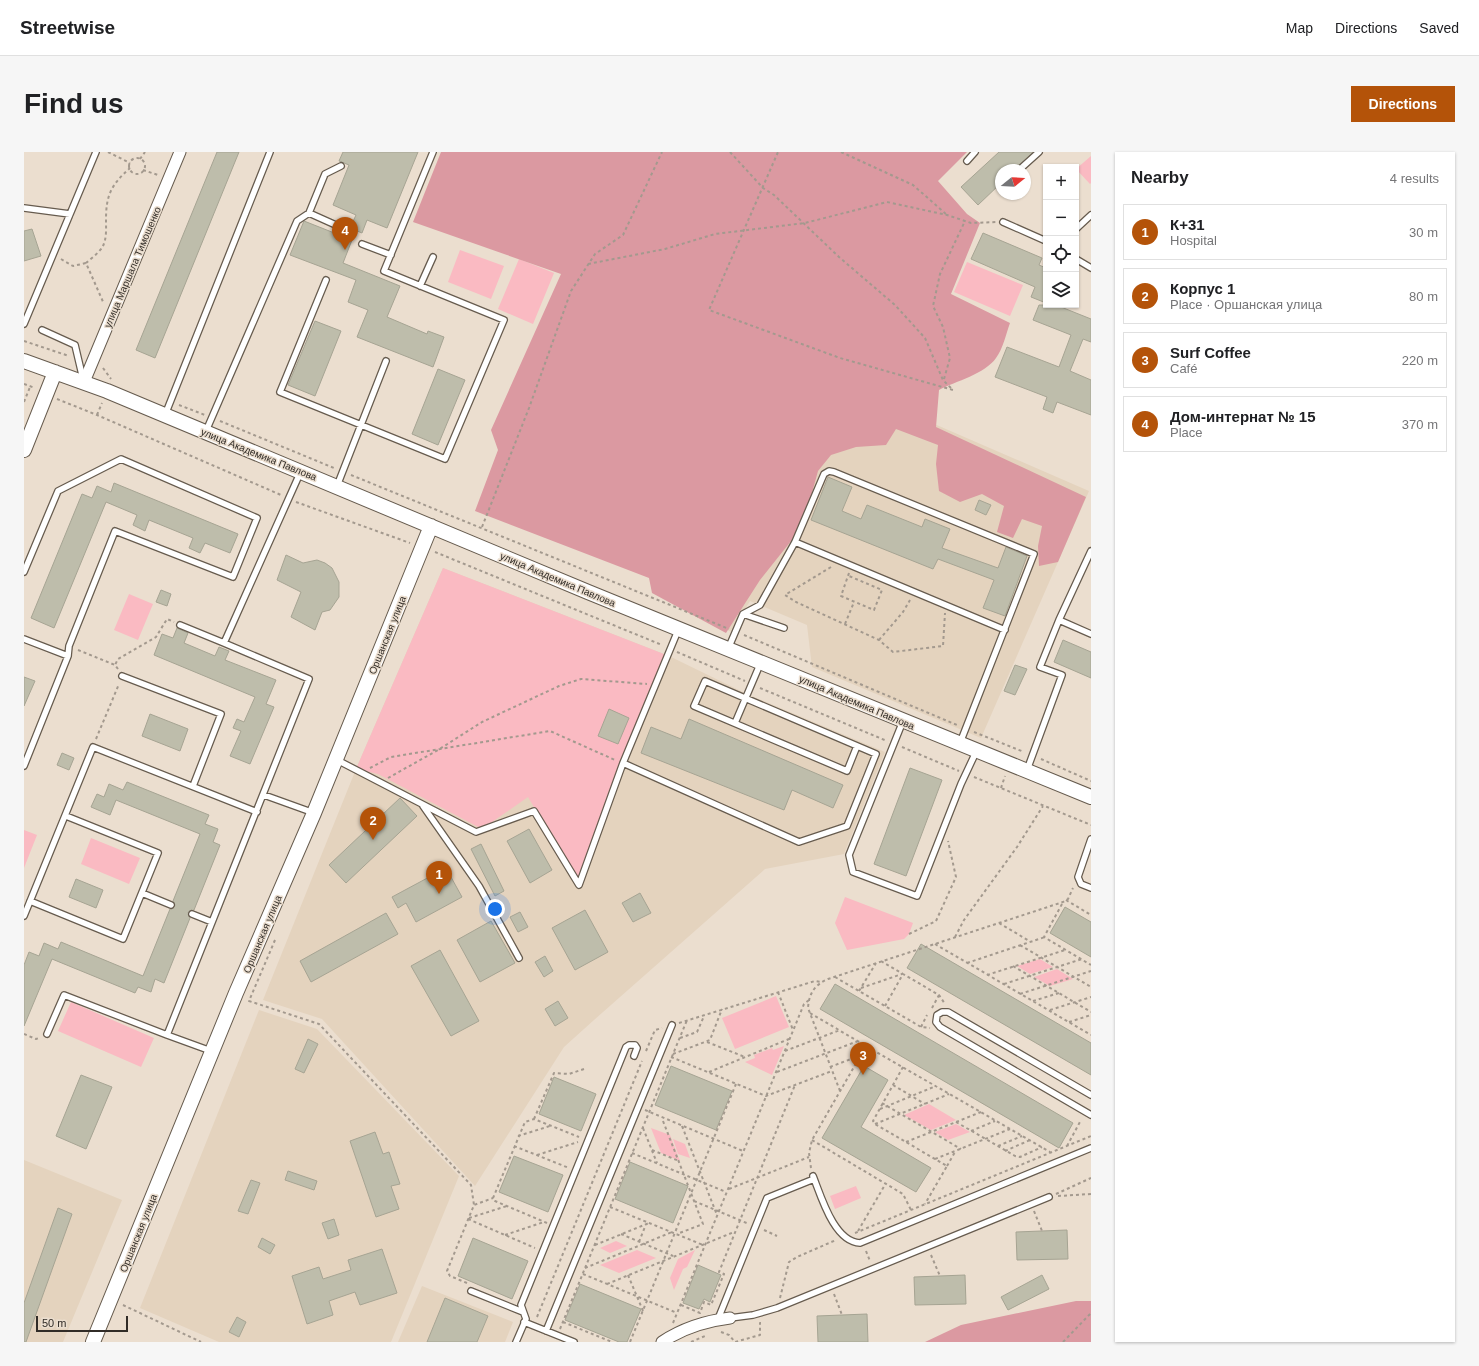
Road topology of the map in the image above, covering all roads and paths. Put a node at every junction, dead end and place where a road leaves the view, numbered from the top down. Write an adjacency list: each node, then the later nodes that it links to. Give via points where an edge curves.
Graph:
1 (96, 152): 25 (lane)
2 (108, 152): 16 (path)
3 (145, 152): 14 (path)
4 (180, 152): 54 (street, улица Маршала Тимошенко)
5 (270, 152): 59 (lane)
6 (433, 152): 37 (lane)
7 (662, 152): 41 (path, via 622,235 595,254)
8 (730, 152): 22 (path)
9 (778, 152): 22 (path)
10 (841, 152): 13 (path)
11 (975, 152): 15 (lane)
12 (1039, 152): 17 (lane)
13 (846, 153): 26 (path, via 913,185)
14 (140, 159): 16 (path, via 133,159); 20 (path, via 144,165)
15 (966, 161)
16 (130, 163): 19 (path)
17 (1026, 164)
18 (341, 166): 24 (lane, via 325,174)
19 (130, 168): 20 (path, via 135,173); 40 (path, via 109,191 106,232 102,248)
20 (143, 170): 21 (path)
21 (158, 175)
22 (763, 188): 30 (path); 33 (path)
23 (24, 208): 25 (lane)
24 (309, 213): 31 (lane); 61 (lane, via 297,221)
25 (70, 214): 36 (lane)
26 (947, 214): 28 (path); 30 (path, via 887,202)
27 (1091, 215): 32 (lane)
28 (965, 221): 29 (path); 52 (path, via 940,274 933,306 943,327 950,358)
29 (1003, 222): 34 (lane)
30 (805, 223): 33 (path); 52 (path, via 839,257 895,305 925,338)
31 (338, 226)
32 (1079, 226)
33 (745, 229): 41 (path, via 715,234 665,249); 52 (path, via 709,310 840,358 953,390)
34 (1043, 241)
35 (362, 244): 37 (lane)
36 (53, 255): 40 (path, via 73,266); 46 (lane)
37 (390, 255): 44 (lane, via 384,271)
38 (433, 257): 44 (lane)
39 (1079, 260): 42 (lane)
40 (86, 263): 45 (path)
41 (588, 264): 70 (path, via 571,291)
42 (1091, 268)
43 (326, 280): 62 (lane, via 280,392)
44 (420, 286): 62 (lane, via 504,320 445,459)
45 (105, 307)
46 (24, 324)
47 (42, 330): 54 (lane, via 75,345)
48 (24, 361): 50 (street, улица Академика Павлова)
49 (386, 361): 62 (lane)
50 (55, 372): 54 (street, улица Академика Павлова); 57 (street)
51 (111, 378): 53 (path)
52 (943, 380)
53 (118, 381)
54 (84, 382): 60 (street, улица Академика Павлова)
55 (24, 384): 56 (path)
56 (30, 386): 57 (path); 58 (path)
57 (47, 394): 64 (street); 68 (path)
58 (24, 402)
59 (172, 402): 60 (lane); 61 (path)
60 (166, 415): 63 (street, улица Академика Павлова)
61 (212, 418): 63 (lane); 66 (path)
62 (360, 426): 66 (lane)
63 (206, 432): 65 (street, улица Академика Павлова)
64 (24, 450)
65 (301, 471): 67 (street, улица Академика Павлова); 68 (lane)
66 (343, 472): 67 (lane); 70 (path)
67 (337, 486): 69 (street, улица Академика Павлова)
68 (288, 499): 72 (path); 90 (lane)
69 (431, 526): 72 (street, Оршанская улица); 83 (street, улица Академика Павлова)
70 (482, 527): 86 (path)
71 (795, 542): 74 (lane); 79 (lane, via 760,605); 85 (lane, via 824,474 829,471 1034,554)
72 (423, 547): 92 (path); 110 (street, Оршанская улица)
73 (1091, 551): 80 (lane)
74 (841, 561): 76 (lane); 81 (path, via 785,595)
75 (24, 572): 91 (lane, via 58,491 121,459 257,518 233,577 115,531)
76 (914, 592): 78 (lane); 89 (path, via 904,612)
77 (854, 602): 77 (path, via 841,596 849,576 882,590 874,610); 81 (path)
78 (945, 605): 85 (lane); 89 (path, via 943,646 893,652)
79 (743, 614): 84 (lane); 86 (lane)
80 (1059, 620): 87 (lane); 109 (lane, via 1040,667 1062,675)
81 (845, 624): 89 (path)
82 (180, 625): 90 (lane)
83 (679, 628): 92 (lane); 93 (street, улица Академика Павлова)
84 (784, 628)
85 (1005, 630): 103 (lane)
86 (735, 632): 93 (lane); 103 (path)
87 (1091, 634)
88 (24, 639): 94 (lane)
89 (879, 640)
90 (224, 643): 119 (lane, via 309,679)
91 (69, 646): 94 (lane); 96 (path)
92 (672, 649): 98 (path); 99 (lane)
93 (728, 649): 95 (street, улица Академика Павлова)
94 (68, 656): 112 (lane)
95 (761, 662): 98 (lane); 101 (street, улица Академика Павлова)
96 (116, 665)
97 (122, 676): 118 (lane, via 221,714)
98 (751, 684): 100 (lane); 104 (path)
99 (656, 685): 107 (path, via 581,679 559,686 482,722); 111 (lane)
100 (745, 698): 102 (lane); 102 (lane, via 705,681 694,706); 106 (lane)
101 (903, 721): 104 (lane); 105 (street, улица Академика Павлова)
102 (735, 723): 106 (lane, via 847,772)
103 (966, 728): 105 (lane); 109 (path)
104 (894, 744): 115 (path); 127 (lane, via 849,855 853,872 916,896)
105 (959, 745): 108 (street, улица Академика Павлова)
106 (857, 746): 111 (lane, via 876,754 847,826 799,842)
107 (438, 750): 111 (path, via 550,731); 113 (path, via 391,757); 117 (path)
108 (976, 752): 114 (street, улица Академика Павлова); 115 (lane)
109 (1033, 756): 114 (lane); 116 (path)
110 (336, 760): 113 (lane); 124 (street, Оршанская улица)
111 (623, 763): 121 (lane, via 579,885 534,811 476,832)
112 (24, 766)
113 (363, 772): 117 (lane)
114 (1026, 772): 120 (street, улица Академика Павлова)
115 (967, 774): 122 (path); 127 (lane)
116 (1091, 781)
117 (380, 782): 121 (lane)
118 (193, 786): 123 (lane); 125 (lane, via 93,747)
119 (264, 795): 123 (lane); 124 (lane)
120 (1091, 797)
121 (422, 804): 148 (lane, via 479,886)
122 (1043, 806): 126 (path); 142 (path, via 964,920)
123 (257, 812): 139 (lane)
124 (314, 813): 205 (street, Оршанская улица)
125 (66, 816): 131 (lane, via 158,853); 133 (lane)
126 (1091, 826)
127 (944, 827): 141 (path, via 956,877 936,920)
128 (1091, 839): 129 (lane)
129 (1078, 877): 130 (lane, via 1081,884); 132 (path)
130 (1091, 888)
131 (142, 893): 133 (lane, via 123,939); 135 (lane)
132 (1066, 900): 134 (path); 137 (path)
133 (30, 901): 138 (lane)
134 (1063, 902): 140 (path); 143 (path, via 1044,934)
135 (171, 905)
136 (192, 914): 139 (lane)
137 (1091, 915)
138 (24, 916)
139 (212, 922): 197 (lane)
140 (999, 923): 142 (path); 144 (path)
141 (909, 934)
142 (955, 938): 145 (path)
143 (1045, 938): 144 (path); 147 (path)
144 (1031, 942): 146 (path)
145 (935, 944): 151 (path); 152 (path)
146 (1020, 945): 149 (path); 152 (path)
147 (1065, 950): 149 (path); 150 (path)
148 (519, 958)
149 (1041, 958): 155 (path); 156 (path)
150 (1082, 960): 154 (path); 156 (path)
151 (881, 961): 153 (path); 158 (path)
152 (967, 962): 159 (path)
153 (876, 963): 161 (path); 169 (path)
154 (1091, 965)
155 (1013, 966): 159 (path); 160 (path)
156 (1058, 967): 160 (path); 162 (path)
157 (1091, 971): 162 (path)
158 (903, 974): 169 (path); 174 (path); 180 (path)
159 (987, 975): 165 (path)
160 (1030, 976): 165 (path); 167 (path)
161 (835, 977): 163 (path); 170 (path)
162 (1074, 977): 166 (path); 167 (path)
163 (822, 982): 171 (path, via 815,981); 177 (path, via 814,989)
164 (1091, 982): 166 (path)
165 (1004, 984): 173 (path)
166 (1086, 984): 168 (path)
167 (1046, 986): 172 (path); 173 (path)
168 (1091, 987)
169 (861, 988): 170 (path)
170 (860, 991): 180 (path)
171 (778, 992): 181 (path); 191 (path)
172 (1059, 993): 178 (path); 179 (path)
173 (1020, 994): 178 (path)
174 (939, 995)
175 (1091, 997): 179 (path)
176 (249, 1000): 293 (path, via 319,1024 471,1185)
177 (809, 1000): 184 (path); 191 (path, via 804,1004)
178 (1033, 1001): 182 (path)
179 (1075, 1002): 182 (path); 183 (path)
180 (885, 1006): 190 (path)
181 (722, 1009): 185 (path); 203 (path, via 710,1040)
182 (1049, 1011): 188 (path)
183 (1091, 1012)
184 (810, 1013): 192 (path); 200 (path)
185 (704, 1015): 187 (path); 199 (path, via 697,1032)
186 (1091, 1016): 188 (path)
187 (687, 1020): 189 (path); 199 (path)
188 (1069, 1022): 194 (path)
189 (672, 1025): 206 (path, via 655,1030); 207 (lane)
190 (921, 1027)
191 (793, 1030): 201 (path)
192 (840, 1030): 200 (path); 202 (path)
193 (1091, 1031): 194 (path)
194 (1087, 1033): 198 (path)
195 (24, 1034): 196 (path, via 36,1039)
196 (47, 1034): 197 (lane, via 64,995)
197 (167, 1035): 205 (lane)
198 (1091, 1035)
199 (680, 1038): 210 (path)
200 (819, 1038): 208 (path); 209 (path)
201 (789, 1039): 208 (path); 214 (path)
202 (858, 1040): 204 (path); 209 (path)
203 (706, 1041): 210 (path); 214 (path)
204 (866, 1046): 211 (path); 217 (path)
205 (212, 1052): 349 (street, Оршанская улица)
206 (646, 1052)
207 (661, 1052): 213 (path); 235 (lane)
208 (784, 1052): 221 (path)
209 (825, 1053): 216 (path); 221 (path)
210 (673, 1054): 213 (path)
211 (861, 1055): 216 (path); 226 (path)
212 (634, 1056): 277 (lane, via 637,1048 635,1045 629,1045)
213 (672, 1057): 220 (path); 237 (path)
214 (745, 1057): 220 (path)
215 (643, 1059): 231 (path)
216 (830, 1067): 219 (path)
217 (903, 1067): 224 (path); 225 (path)
218 (584, 1069): 241 (path, via 569,1074 554,1073)
219 (832, 1071): 223 (path); 226 (path)
220 (708, 1072): 222 (path)
221 (776, 1072): 229 (path)
222 (736, 1084): 229 (path); 254 (path)
223 (795, 1085): 229 (path); 281 (path)
224 (893, 1085): 230 (path); 232 (path)
225 (936, 1086): 227 (path); 230 (path)
226 (840, 1091): 256 (path)
227 (949, 1094): 233 (path); 238 (path)
228 (1091, 1095): 240 (lane, via 948,1012 937,1015 936,1022 940,1027)
229 (766, 1096): 267 (path)
230 (911, 1096): 233 (path); 234 (path)
231 (625, 1102): 235 (path); 345 (path)
232 (882, 1103): 234 (path); 236 (path)
233 (925, 1104): 239 (path)
234 (887, 1106): 236 (path); 239 (path)
235 (638, 1107): 237 (path); 346 (lane)
236 (879, 1109): 245 (path, via 873,1119)
237 (649, 1112): 247 (path); 248 (path)
238 (980, 1112): 242 (path); 244 (path)
239 (900, 1114): 245 (path); 251 (path)
240 (1088, 1114): 261 (path)
241 (534, 1119): 246 (path); 252 (path, via 524,1123)
242 (995, 1120): 249 (path); 250 (path)
243 (663, 1121): 274 (path)
244 (956, 1122): 250 (path); 251 (path)
245 (875, 1124): 258 (path)
246 (551, 1126): 252 (path); 270 (path, via 585,1140)
247 (682, 1126): 254 (path); 278 (path)
248 (643, 1127): 265 (path); 269 (path)
249 (1010, 1129): 253 (path); 255 (path)
250 (971, 1130): 255 (path)
251 (932, 1132): 258 (path); 264 (path)
252 (518, 1136): 259 (path)
253 (1022, 1136): 257 (path); 260 (path)
254 (714, 1139): 267 (path); 278 (path)
255 (985, 1139): 260 (path); 264 (path)
256 (812, 1140): 271 (path); 285 (path)
257 (1030, 1140): 262 (path); 266 (path)
258 (906, 1142): 272 (path)
259 (514, 1146): 270 (path); 290 (path)
260 (998, 1146): 266 (path)
261 (1066, 1146)
262 (1042, 1147): 266 (path, via 1018,1157); 273 (path)
263 (1091, 1148): 273 (lane)
264 (961, 1149): 268 (path)
265 (652, 1150): 274 (path); 275 (path)
266 (1005, 1150)
267 (744, 1151): 286 (path)
268 (956, 1151): 272 (path); 276 (path)
269 (632, 1153): 275 (path); 295 (path)
270 (536, 1155): 277 (path)
271 (809, 1157): 280 (path); 281 (path)
272 (935, 1159): 276 (path)
273 (1063, 1160): 315 (lane)
274 (679, 1161): 279 (path)
275 (657, 1164): 279 (path)
276 (947, 1166): 292 (path)
277 (576, 1171): 305 (lane)
278 (700, 1172): 283 (path); 284 (path)
279 (684, 1175): 283 (path); 287 (path)
280 (814, 1177): 306 (lane, via 769,1196); 315 (lane, via 837,1228 849,1239)
281 (757, 1178): 286 (path); 302 (path)
282 (1091, 1178): 289 (path)
283 (697, 1180): 284 (path); 287 (path)
284 (705, 1183): 286 (path); 296 (path)
285 (886, 1183): 297 (path, via 905,1195); 307 (path)
286 (727, 1191): 299 (path)
287 (691, 1193): 291 (path); 310 (path)
288 (1091, 1194): 289 (path)
289 (1049, 1197): 325 (lane)
290 (493, 1198): 293 (path); 294 (path, via 494,1201)
291 (694, 1201): 296 (path); 310 (path, via 703,1224)
292 (925, 1204)
293 (474, 1205): 301 (path)
294 (507, 1206): 301 (path); 303 (path)
295 (610, 1207): 304 (path); 318 (path)
296 (715, 1210): 299 (path); 300 (path)
297 (911, 1210)
298 (1033, 1210): 308 (path)
299 (719, 1211): 300 (path); 302 (path)
300 (717, 1215): 317 (path)
301 (468, 1219): 312 (path); 330 (path, via 447,1272 450,1276 471,1285)
302 (740, 1220): 306 (path); 309 (path)
303 (546, 1222): 305 (path); 312 (path)
304 (648, 1224): 310 (path); 311 (path); 314 (path)
305 (553, 1225): 319 (lane)
306 (756, 1227): 313 (path); 342 (lane)
307 (858, 1231)
308 (1042, 1231)
309 (735, 1232): 317 (path); 335 (path, via 718,1272 724,1274 711,1305 704,1302 700,1313)
310 (675, 1233): 316 (path); 317 (path); 320 (path)
311 (621, 1234): 314 (path); 318 (path)
312 (505, 1235): 319 (path)
313 (777, 1236)
314 (639, 1242): 316 (path)
315 (862, 1242): 325 (path)
316 (644, 1244): 320 (path); 324 (path)
317 (704, 1245): 322 (path); 335 (path)
318 (594, 1246): 324 (path)
319 (543, 1251): 336 (lane, via 521,1305)
320 (667, 1253): 322 (path); 323 (path)
321 (931, 1254): 328 (path)
322 (674, 1256): 323 (path)
323 (664, 1261): 327 (path); 333 (path)
324 (585, 1268): 326 (path)
325 (873, 1269): 341 (lane, via 777,1308)
326 (583, 1274): 329 (path); 344 (path)
327 (628, 1275): 329 (path); 332 (path)
328 (940, 1276)
329 (607, 1284): 332 (path)
330 (472, 1291): 336 (lane)
331 (834, 1293): 340 (path)
332 (636, 1296): 333 (path); 337 (path)
333 (647, 1300): 337 (path); 338 (path)
334 (123, 1305): 350 (path)
335 (680, 1305): 338 (path)
336 (523, 1312): 343 (lane, via 526,1317)
337 (643, 1312): 354 (path)
338 (677, 1313): 348 (path)
339 (1091, 1313): 355 (path)
340 (842, 1315)
341 (730, 1318): 342 (street)
342 (718, 1320): 348 (street, via 686,1328)
343 (524, 1322): 345 (lane); 351 (lane)
344 (563, 1322): 347 (path); 353 (path)
345 (533, 1325): 346 (lane)
346 (546, 1331): 347 (lane)
347 (558, 1335): 352 (lane)
348 (664, 1341)
349 (93, 1342)
350 (201, 1342)
351 (516, 1342)
352 (574, 1342)
353 (612, 1342)
354 (630, 1342)
355 (1063, 1342)

